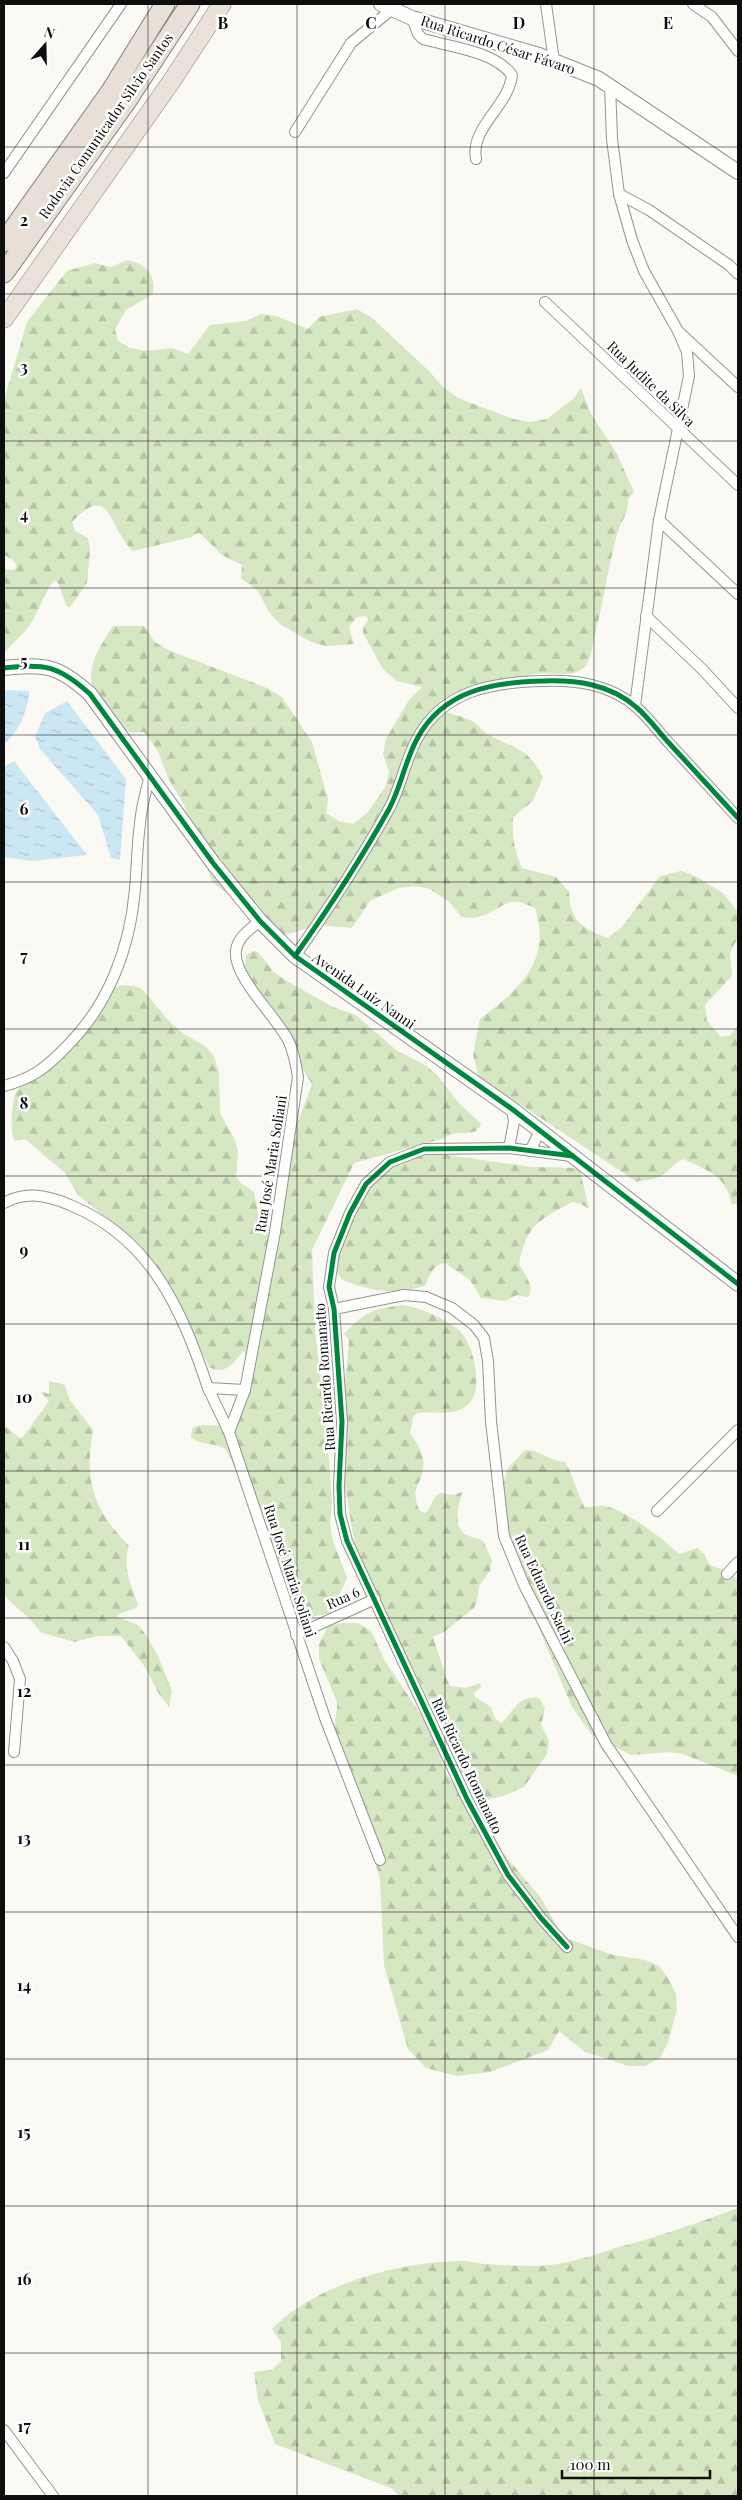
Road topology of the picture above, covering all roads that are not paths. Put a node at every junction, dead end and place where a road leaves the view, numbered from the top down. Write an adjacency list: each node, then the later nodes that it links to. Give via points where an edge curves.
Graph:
1 (121, 4): 15 (street)
2 (190, 4): 18 (highway, Rodovia Comunicador Silvio Santos, via 126,102)
3 (222, 4): 21 (highway)
4 (546, 4): 10 (street)
5 (693, 4): 9 (street, via 712,17)
6 (386, 7): 8 (street, Rua Ricardo César Fávaro); 12 (street, via 339,58)
7 (161, 9): 17 (highway, Rodovia Comunicador Silvio Santos, via 112,91)
8 (412, 18): 10 (street, Rua Ricardo César Fávaro); 13 (street, via 423,38 489,57 506,67 512,76 511,88 476,140)
9 (738, 51)
10 (554, 61): 11 (street, Rua Ricardo César Fávaro)
11 (610, 85): 14 (street, Rua Ricardo César Fávaro); 16 (street)
12 (295, 132)
13 (476, 159)
14 (738, 172)
15 (4, 173)
16 (619, 194): 19 (street, via 649,210); 22 (street, via 644,271)
17 (4, 242)
18 (4, 272)
19 (738, 274)
20 (545, 302): 24 (street, Rua Judite da Silva)
21 (4, 319)
22 (678, 331): 23 (street); 24 (street, via 687,352 689,376)
23 (738, 387)
24 (677, 428): 25 (street, Rua Judite da Silva); 26 (street)
25 (738, 485)
26 (659, 520): 27 (street); 28 (street)
27 (738, 594)
28 (646, 616): 30 (street); 31 (street)
29 (4, 668): 32 (street, Avenida Luiz Nanni, via 32,665 54,668 75,681 90,694)
30 (635, 706): 33 (street); 35 (street, via 590,683 568,680 511,682 482,687 458,697 438,712 417,738 390,807 339,894)
31 (738, 708)
32 (150, 775): 34 (street, Avenida Luiz Nanni, via 213,863); 36 (street, via 140,822 135,891 117,970 104,1000 81,1032 37,1074)
33 (738, 818)
34 (260, 921): 35 (street, Avenida Luiz Nanni); 46 (street, Rua José Maria Soliani, via 238,942 238,964 288,1039 298,1077 275,1232)
35 (295, 956): 37 (street, Avenida Luiz Nanni)
36 (4, 1086)
37 (512, 1109): 38 (street, Avenida Luiz Nanni); 39 (street, via 514,1129)
38 (540, 1131): 40 (street); 41 (street, Avenida Luiz Nanni)
39 (509, 1148): 40 (street, Rua Ricardo Romanatto); 44 (street, Rua Ricardo Romanatto, via 424,1149 390,1162 366,1184 334,1253 330,1287)
40 (530, 1151): 41 (street, Rua Ricardo Romanatto)
41 (574, 1156): 43 (street, Avenida Luiz Nanni)
42 (4, 1203): 45 (street, Rua José Maria Soliani, via 34,1194 58,1200 97,1219 137,1250 154,1268 174,1302)
43 (738, 1284)
44 (334, 1308): 52 (street, Rua Ricardo Romanatto, via 342,1422 340,1514 347,1541); 57 (street, Rua Eduardo Sachi, via 404,1295 426,1296 452,1308 474,1325 484,1338 504,1536 524,1585 606,1744)
45 (208, 1388): 46 (street); 48 (street, Rua José Maria Soliani)
46 (245, 1390): 48 (street, Rua José Maria Soliani)
47 (738, 1430): 49 (street)
48 (229, 1432): 53 (street, Rua José Maria Soliani)
49 (657, 1511)
50 (738, 1562): 51 (street)
51 (727, 1574)
52 (375, 1599): 53 (street, Rua 6); 58 (street, Rua Ricardo Romanatto, via 466,1798 508,1875)
53 (296, 1634): 56 (street, Rua José Maria Soliani)
54 (4, 1647): 55 (street, via 20,1679)
55 (14, 1752)
56 (380, 1860)
57 (738, 1937)
58 (567, 1947)
59 (4, 2430): 60 (street)
60 (53, 2496)

